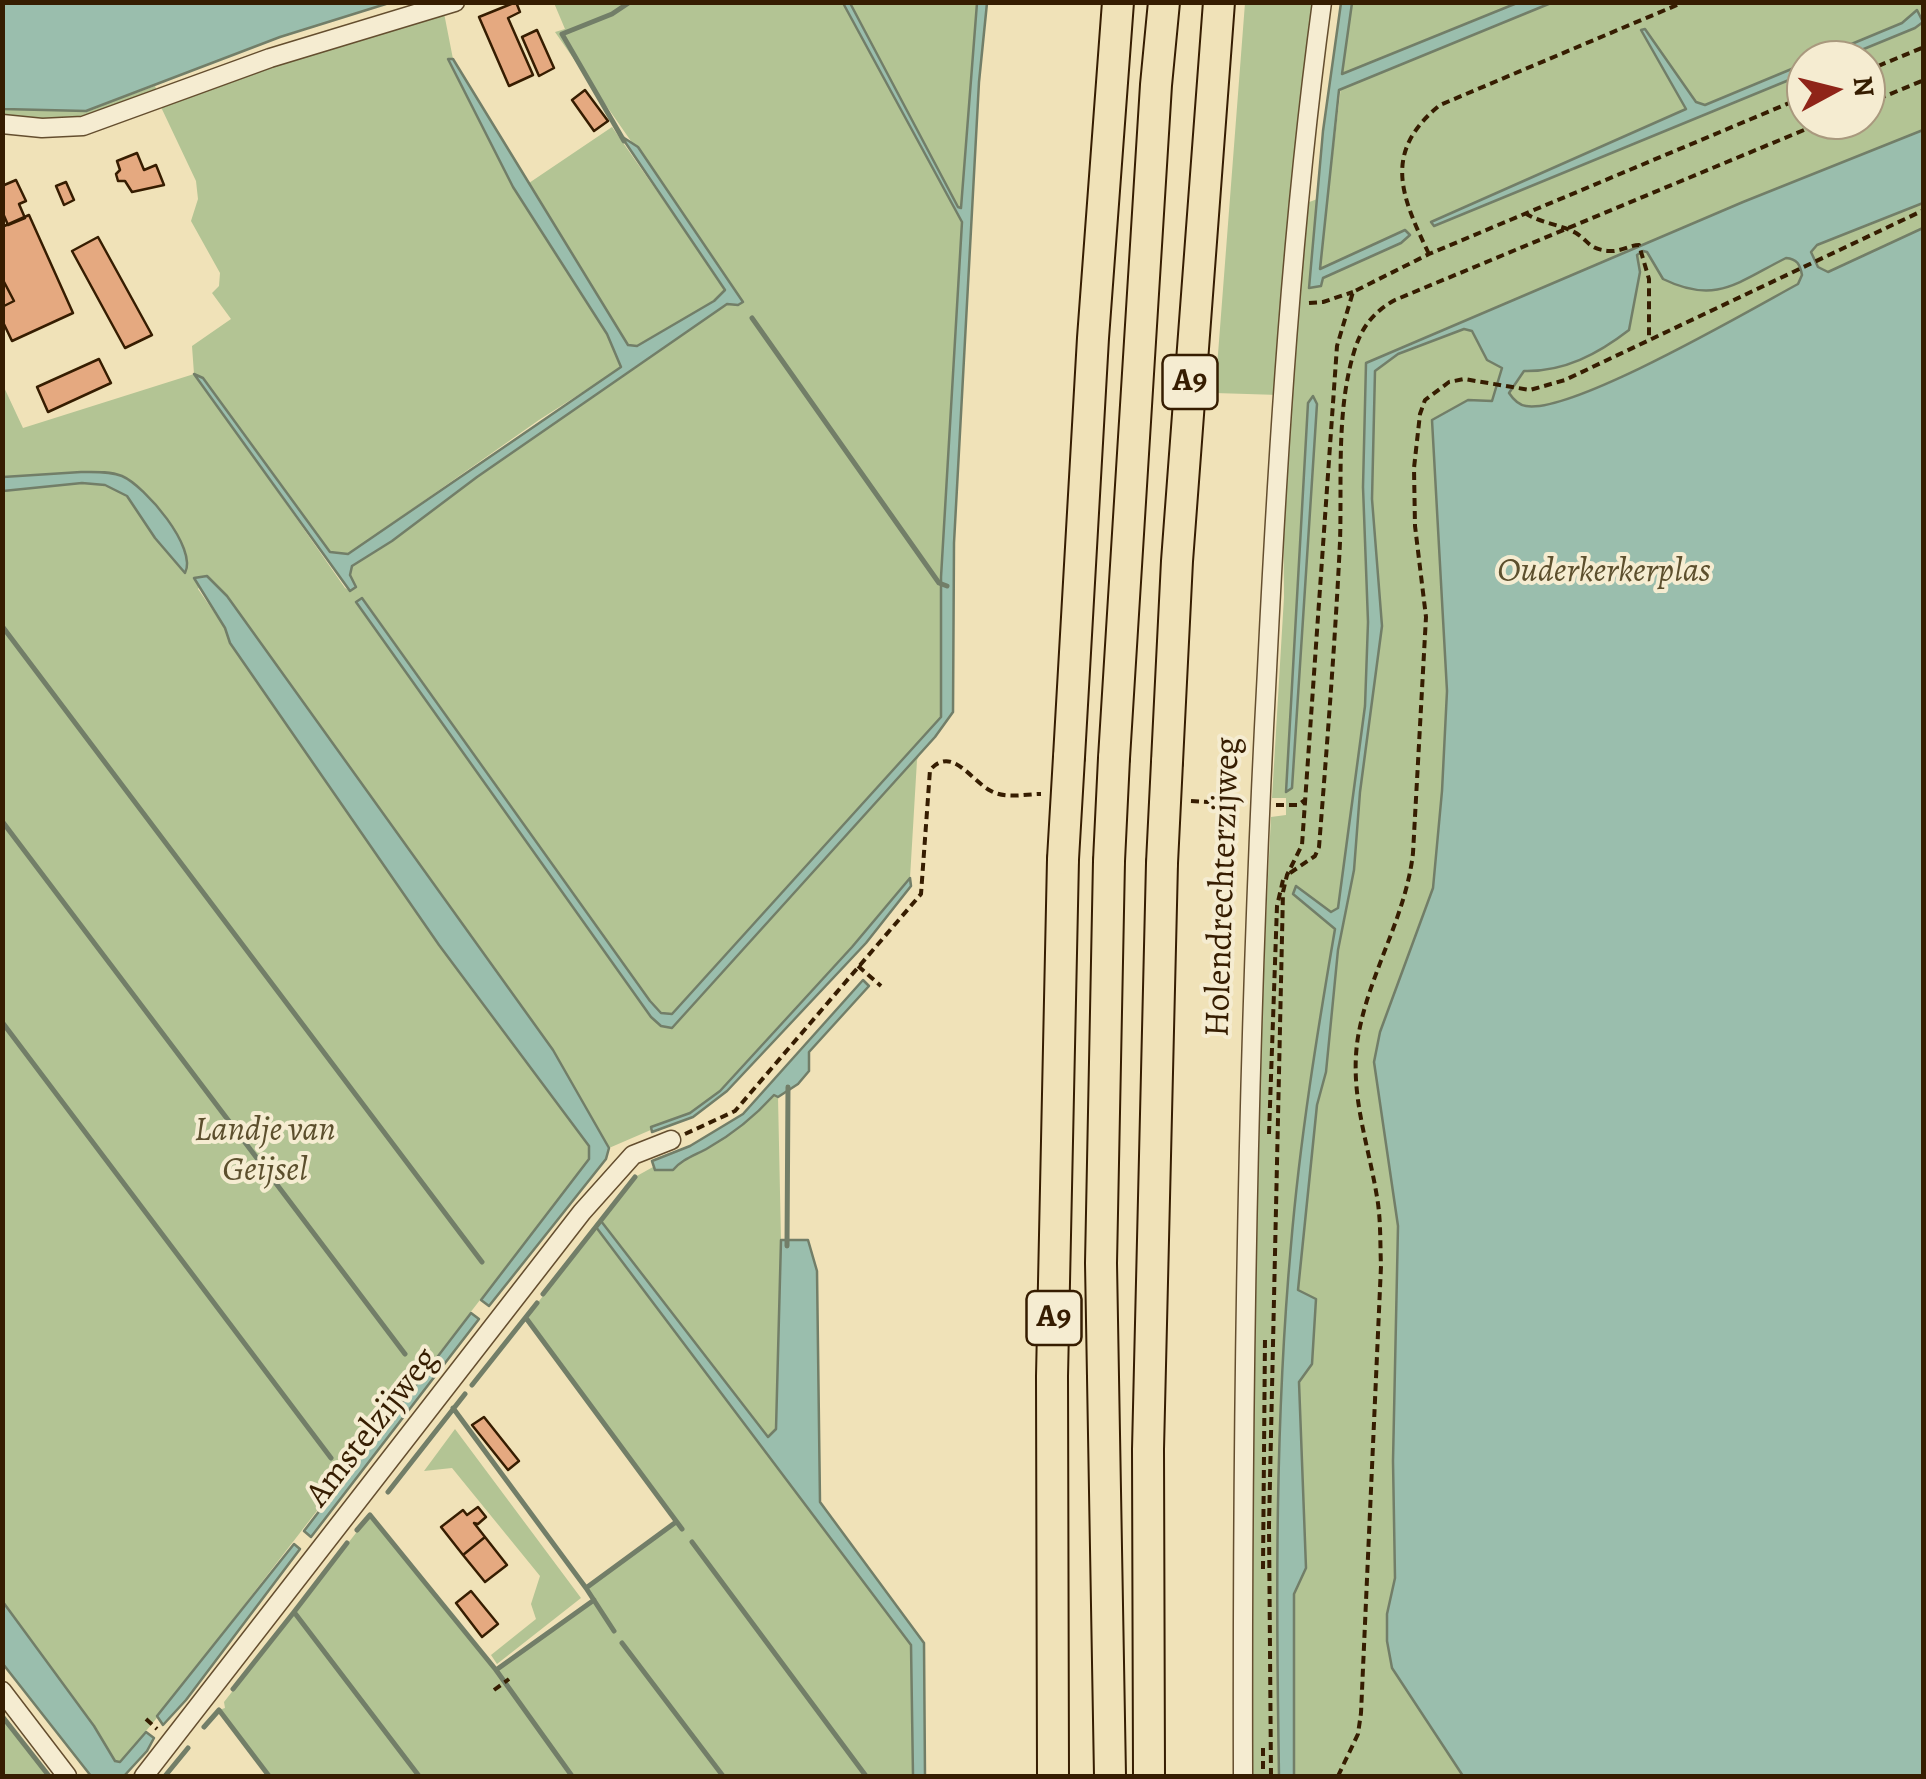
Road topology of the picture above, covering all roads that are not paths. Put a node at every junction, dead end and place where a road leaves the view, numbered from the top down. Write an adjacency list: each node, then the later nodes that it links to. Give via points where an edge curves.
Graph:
1 (455, 2): 6 (street, via 270,58 82,126)
2 (1118, 2): 11 (highway, A9, bridge, via 1063,859 1052,1376)
3 (1164, 2): 12 (highway, A9, bridge, via 1109,861 1101,1263)
4 (1219, 2): 13 (highway, A9, bridge, via 1162,863 1148,1466)
5 (1322, 2): 14 (street, Holendrechterzijweg, via 1290,303 1260,805 1242,1471)
6 (2, 124)
7 (671, 1140): 10 (street, Amstelzijweg, via 633,1155 582,1212)
8 (2, 1692): 9 (street)
9 (67, 1776)
10 (144, 1776)
11 (1054, 1776)
12 (1110, 1776)
13 (1149, 1776)
14 (1243, 1776)

